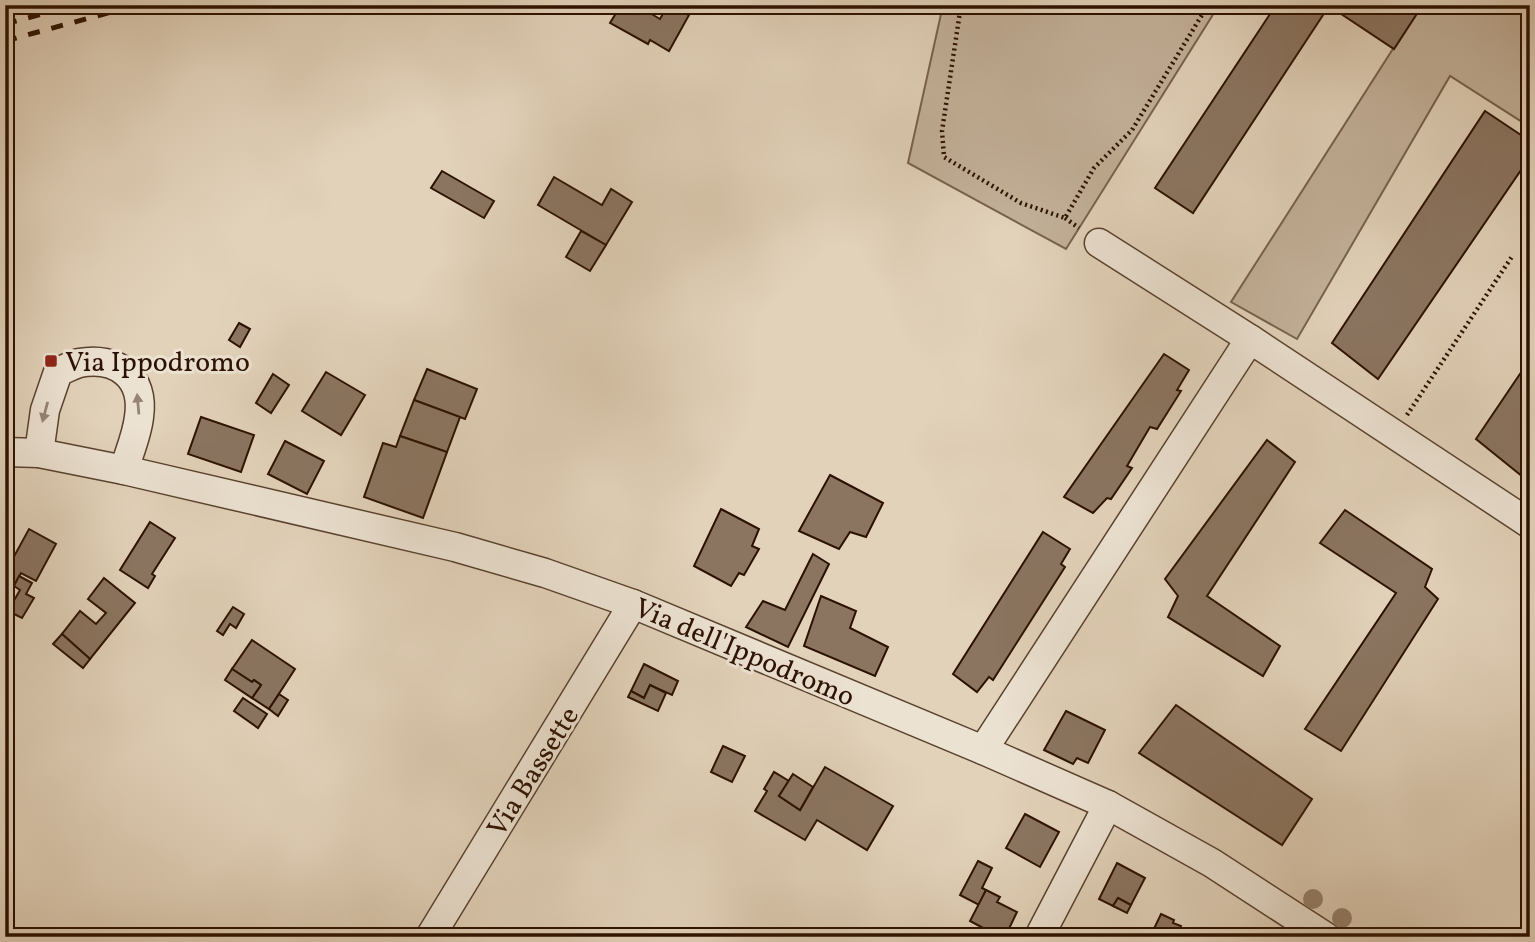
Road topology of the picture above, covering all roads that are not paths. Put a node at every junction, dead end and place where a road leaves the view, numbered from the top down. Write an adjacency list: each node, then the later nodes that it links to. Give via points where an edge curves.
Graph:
1 (1099, 243): 2 (street)
2 (1250, 339): 6 (street); 8 (street)
3 (5, 452): 4 (street, Via dell'Ippodromo)
4 (39, 453): 5 (street, Via dell'Ippodromo); 5 (street, one-way to 4, via 139,416 137,384 122,369 106,363 78,363 58,372 45,410)
5 (124, 470): 7 (street, Via dell'Ippodromo, via 455,547)
6 (1530, 524)
7 (633, 604): 8 (street, Via dell'Ippodromo); 11 (street, Via Bassette)
8 (983, 750): 9 (street, Via dell'Ippodromo)
9 (1108, 805): 10 (street, Via dell'Ippodromo, via 1212,863); 12 (street)
10 (1316, 934)
11 (430, 937)
12 (1039, 937)

